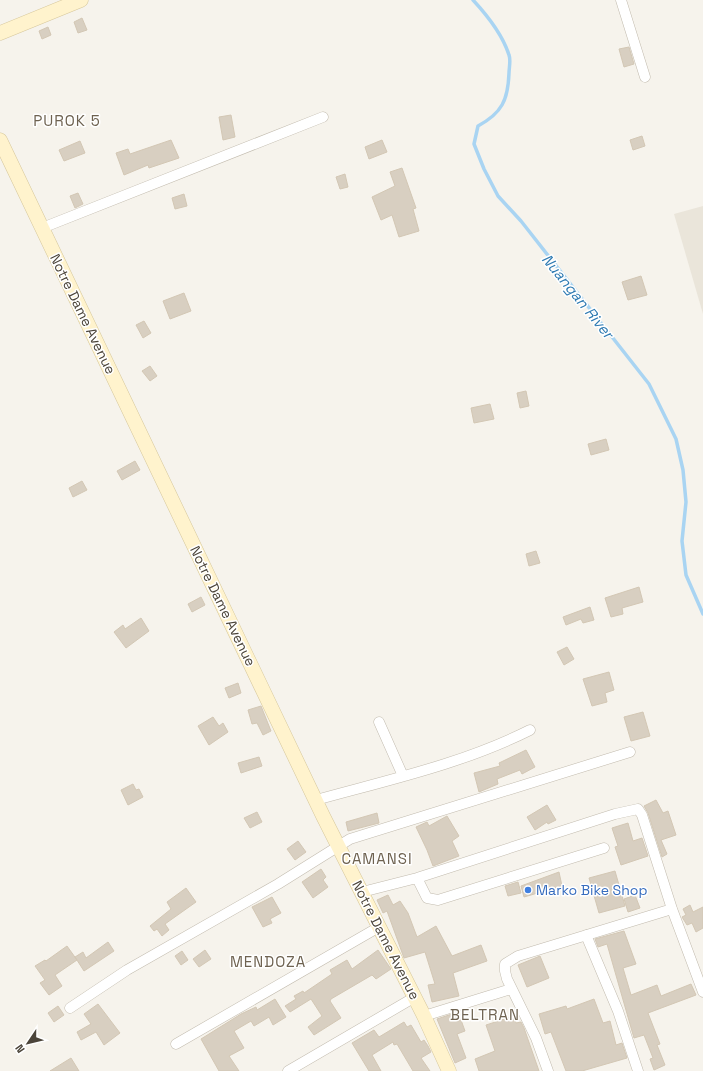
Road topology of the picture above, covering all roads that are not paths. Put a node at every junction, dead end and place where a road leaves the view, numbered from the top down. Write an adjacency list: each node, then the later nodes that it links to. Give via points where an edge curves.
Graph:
1 (81, 0): 3 (street)
2 (622, 0): 4 (street)
3 (0, 33)
4 (645, 77)
5 (323, 117): 7 (street)
6 (0, 140): 7 (street, Notre Dame Avenue)
7 (42, 228): 12 (street, Notre Dame Avenue)
8 (379, 722): 11 (street)
9 (530, 730): 11 (street, via 470,756)
10 (630, 752): 13 (street, via 350,839)
11 (403, 776): 12 (street)
12 (316, 800): 13 (street, Notre Dame Avenue)
13 (338, 845): 16 (street, Notre Dame Avenue); 23 (street, via 278,884 127,970)
14 (604, 848): 15 (street, via 438,900 427,898)
15 (418, 878): 16 (street); 17 (street, via 635,808 642,815)
16 (362, 892): 18 (street, Notre Dame Avenue)
17 (672, 909): 19 (street); 21 (street)
18 (379, 927): 22 (street, Notre Dame Avenue); 25 (street)
19 (586, 935): 20 (street, via 508,961 505,970); 29 (street, via 618,1011)
20 (511, 989): 24 (street); 28 (street, via 536,1038)
21 (703, 992)
22 (415, 997): 24 (street, Notre Dame Avenue); 26 (street)
23 (70, 1008)
24 (424, 1016): 27 (street, Notre Dame Avenue)
25 (176, 1044)
26 (288, 1071)
27 (449, 1071)
28 (548, 1071)
29 (638, 1071)

